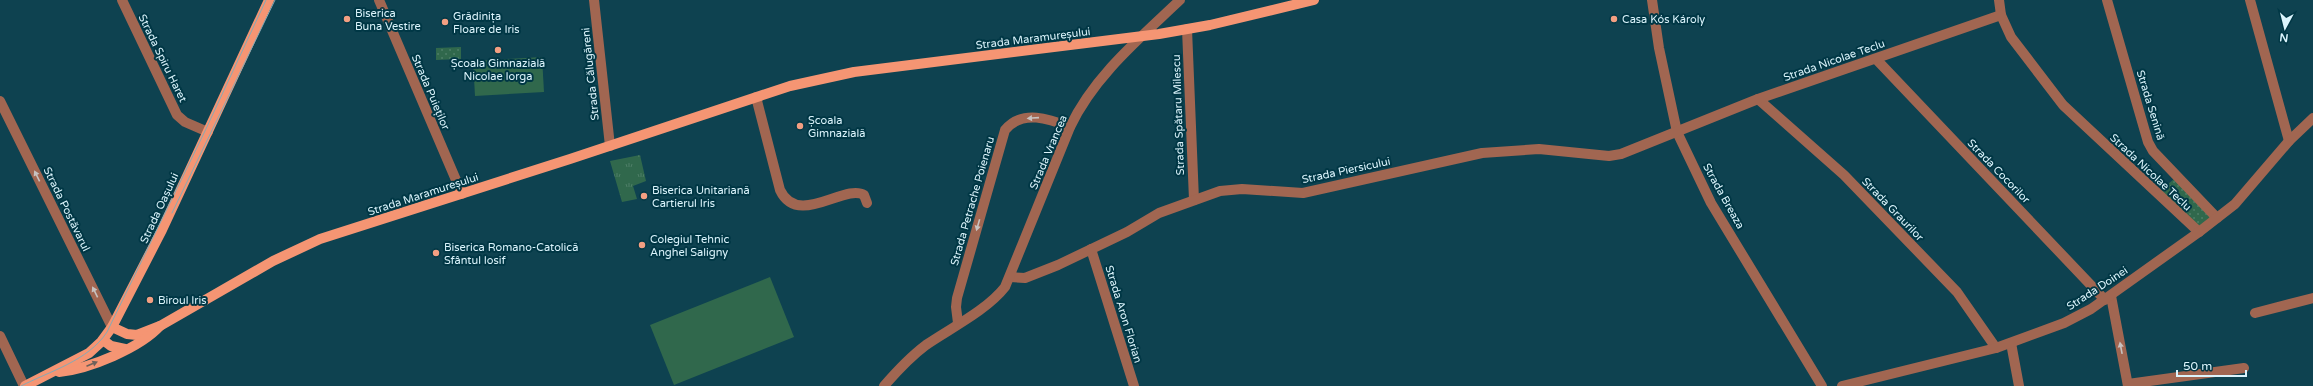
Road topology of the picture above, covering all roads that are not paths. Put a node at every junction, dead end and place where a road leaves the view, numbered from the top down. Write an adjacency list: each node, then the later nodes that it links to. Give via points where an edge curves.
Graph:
1 (122, 0): 22 (street, Strada Spiru Haret, via 177,115 185,122)
2 (269, 0): 22 (main road, Strada Oașului)
3 (379, 0): 26 (street, Strada Puieților)
4 (594, 0): 25 (street, Strada Călugăreni)
5 (1180, 0): 13 (street)
6 (1314, 0): 12 (main road, Strada Maramureșului)
7 (1652, 0): 23 (street, Strada Breaza)
8 (1999, 0): 11 (street, Strada Nicolae Teclu)
9 (2107, 0): 29 (street, Strada Senină, via 2148,142 2153,151)
10 (2250, 0): 24 (street)
11 (2001, 15): 16 (street, Strada Nicolae Teclu); 30 (street, Strada Nicolae Teclu, via 2011,37 2063,105)
12 (1187, 29): 13 (main road, Strada Maramureșului); 27 (street, Strada Spătaru Milescu)
13 (1156, 30): 14 (main road, Strada Maramureșului); 15 (street)
14 (1142, 37): 15 (main road, Strada Maramureșului); 21 (street, Strada Vrancea, via 1091,91)
15 (1128, 38): 17 (main road, Strada Maramureșului, via 821,77)
16 (1876, 59): 18 (street, Strada Nicolae Teclu); 33 (street, Strada Cocorilor)
17 (756, 97): 25 (main road, Strada Maramureșului); 28 (street, via 780,190 786,200 798,205 816,204 856,193 864,195)
18 (1758, 99): 23 (street, Strada Nicolae Teclu); 42 (street, Strada Graurilor, via 1844,175 1957,292)
19 (0, 101): 38 (street, Strada Postăvarul, one-way to 19)
20 (2313, 118): 24 (street, Strada Doinei)
21 (1070, 126): 32 (street, Strada Vrancea); 36 (street, Strada Petrache Poienaru, one-way to 36, via 1035,117 1014,122 1006,130 957,298)
22 (208, 132): 38 (main road, Strada Oașului, via 137,282)
23 (1676, 132): 27 (street, Strada Piersicului, via 1621,154 1608,156 1538,149 1482,153 1325,189 1298,193 1234,189); 50 (street, Strada Breaza, via 1711,203)
24 (2289, 141): 29 (street, Strada Doinei, via 2255,183)
25 (610, 146): 26 (main road, Strada Maramureșului)
26 (462, 194): 37 (main road, Strada Maramureșului, via 303,246 234,282)
27 (1194, 200): 31 (street, Strada Piersicului, via 1159,213)
28 (867, 203)
29 (2217, 218): 30 (street, Strada Doinei)
30 (2199, 232): 33 (street, Strada Doinei)
31 (1091, 249): 32 (street, Strada Piersicului, via 1025,278); 49 (street, Strada Aron Florian)
32 (1010, 277): 36 (street, Strada Vrancea, via 999,294)
33 (2108, 298): 41 (street, Strada Doinei, via 2064,323); 46 (street, one-way to 33)
34 (2313, 298): 35 (street)
35 (2255, 313)
36 (958, 323): 48 (street, Strada Vrancea, via 904,364)
37 (160, 326): 38 (main road, Strada Maramureșului, via 135,336); 43 (main road, via 150,337)
38 (112, 327): 40 (main road, Strada Oașului)
39 (0, 336): 47 (street)
40 (103, 340): 43 (main road, via 111,346); 45 (main road, Strada Oașului, via 89,353)
41 (2011, 343): 42 (street, Strada Doinei); 52 (street)
42 (1996, 348): 51 (street, Strada Doinei)
43 (125, 349): 45 (main road, one-way to 43, via 76,370)
44 (2244, 368): 46 (street)
45 (55, 372): 47 (main road, Strada Oașului)
46 (2128, 385)
47 (24, 386)
48 (884, 386)
49 (1134, 386)
50 (1822, 386)
51 (1842, 386)
52 (2019, 386)

